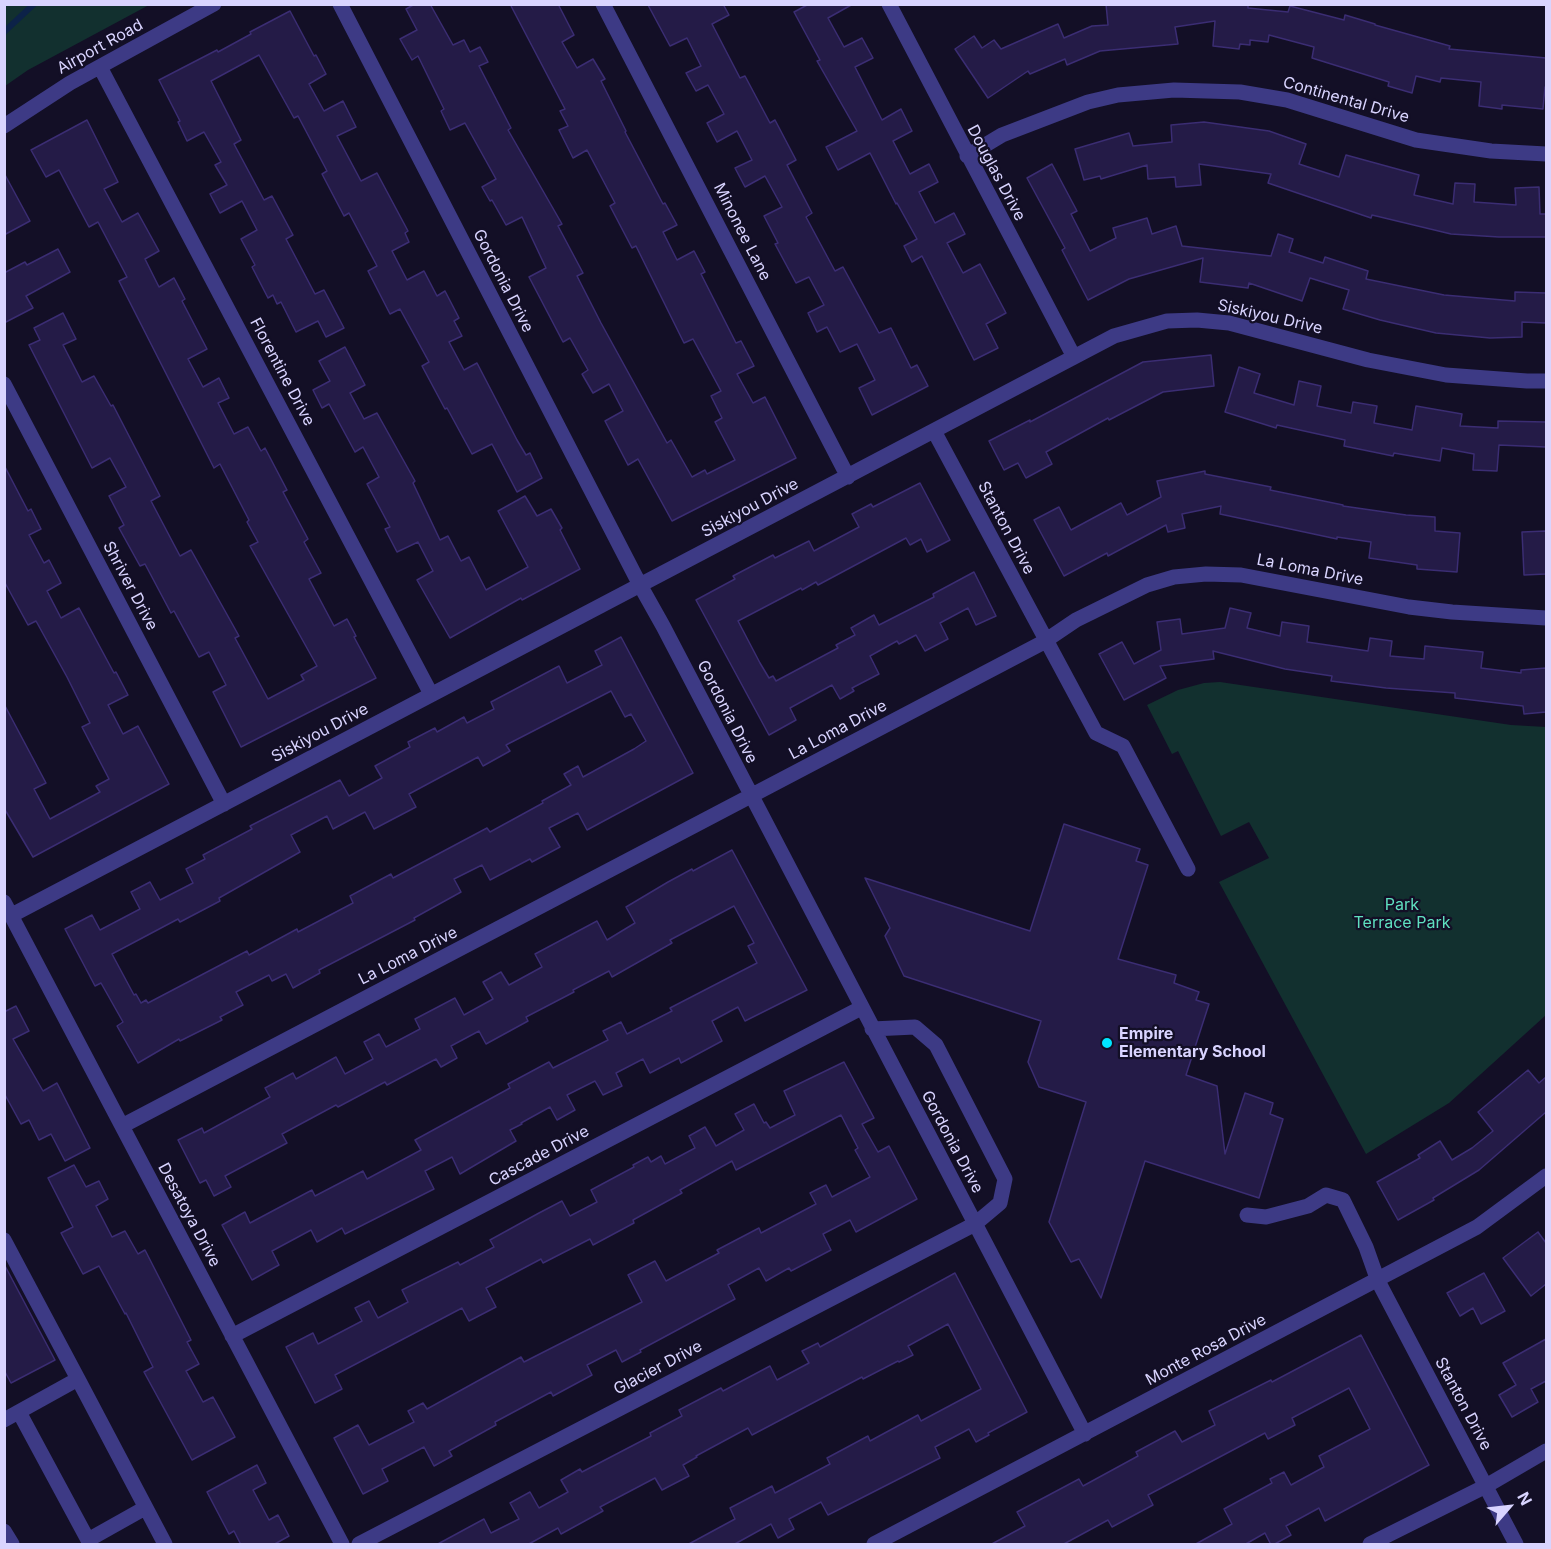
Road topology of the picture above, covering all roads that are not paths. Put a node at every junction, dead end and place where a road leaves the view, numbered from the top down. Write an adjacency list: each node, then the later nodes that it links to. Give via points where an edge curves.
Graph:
1 (214, 4): 5 (street, Airport Road)
2 (340, 4): 14 (street, Gordonia Drive)
3 (603, 4): 13 (street, Minonee Lane)
4 (889, 4): 8 (street, Douglas Drive)
5 (100, 67): 6 (street, Airport Road); 17 (street, Florentine Drive)
6 (4, 126)
7 (1546, 154): 8 (street, Continental Drive, via 1416,140 1275,98 1240,92 1174,90 1089,102 1002,135)
8 (967, 156): 9 (street, Douglas Drive)
9 (1074, 357): 10 (street, Siskiyou Drive, via 1114,336 1144,326 1197,320 1229,323 1368,360 1446,375); 12 (street, Siskiyou Drive)
10 (1546, 381)
11 (4, 384): 19 (street, Shriver Drive)
12 (934, 431): 13 (street, Siskiyou Drive); 16 (street, Stanton Drive)
13 (848, 477): 14 (street, Siskiyou Drive)
14 (640, 585): 17 (street, Siskiyou Drive); 18 (street, Gordonia Drive)
15 (1546, 618): 16 (street, La Loma Drive, via 1409,607 1241,575 1206,574 1147,585 1076,620)
16 (1045, 641): 18 (street, La Loma Drive); 20 (street, Stanton Drive, via 1096,733 1123,746)
17 (431, 694): 19 (street, Siskiyou Drive)
18 (750, 796): 22 (street, Gordonia Drive); 24 (street, La Loma Drive)
19 (224, 804): 21 (street, Siskiyou Drive)
20 (1188, 869)
21 (8, 908): 24 (street, Desatoya Drive)
22 (861, 1008): 23 (street, Gordonia Drive); 30 (street, Cascade Drive)
23 (872, 1029): 27 (street, Gordonia Drive); 27 (street, Glacier Drive, via 915,1027 936,1045 1005,1179 1000,1203)
24 (122, 1126): 30 (street, Desatoya Drive)
25 (1546, 1176): 29 (street, Monte Rosa Drive, via 1477,1227)
26 (1247, 1215): 29 (street, Stanton Drive, via 1266,1217 1308,1206 1326,1195 1343,1200)
27 (975, 1224): 34 (street, Gordonia Drive); 42 (street, Glacier Drive)
28 (4, 1240): 31 (street)
29 (1378, 1281): 34 (street, Monte Rosa Drive); 36 (street, Stanton Drive)
30 (232, 1336): 41 (street, Desatoya Drive)
31 (78, 1379): 32 (street); 37 (street)
32 (19, 1412): 33 (street); 37 (street, via 88,1540)
33 (4, 1420)
34 (1085, 1434): 43 (street, Monte Rosa Drive)
35 (1546, 1451): 36 (street)
36 (1485, 1486): 44 (street); 45 (street, Stanton Drive)
37 (145, 1508): 40 (street)
38 (4, 1531): 39 (street)
39 (12, 1545)
40 (165, 1545)
41 (342, 1545)
42 (359, 1545)
43 (874, 1545)
44 (1370, 1545)
45 (1516, 1545)

